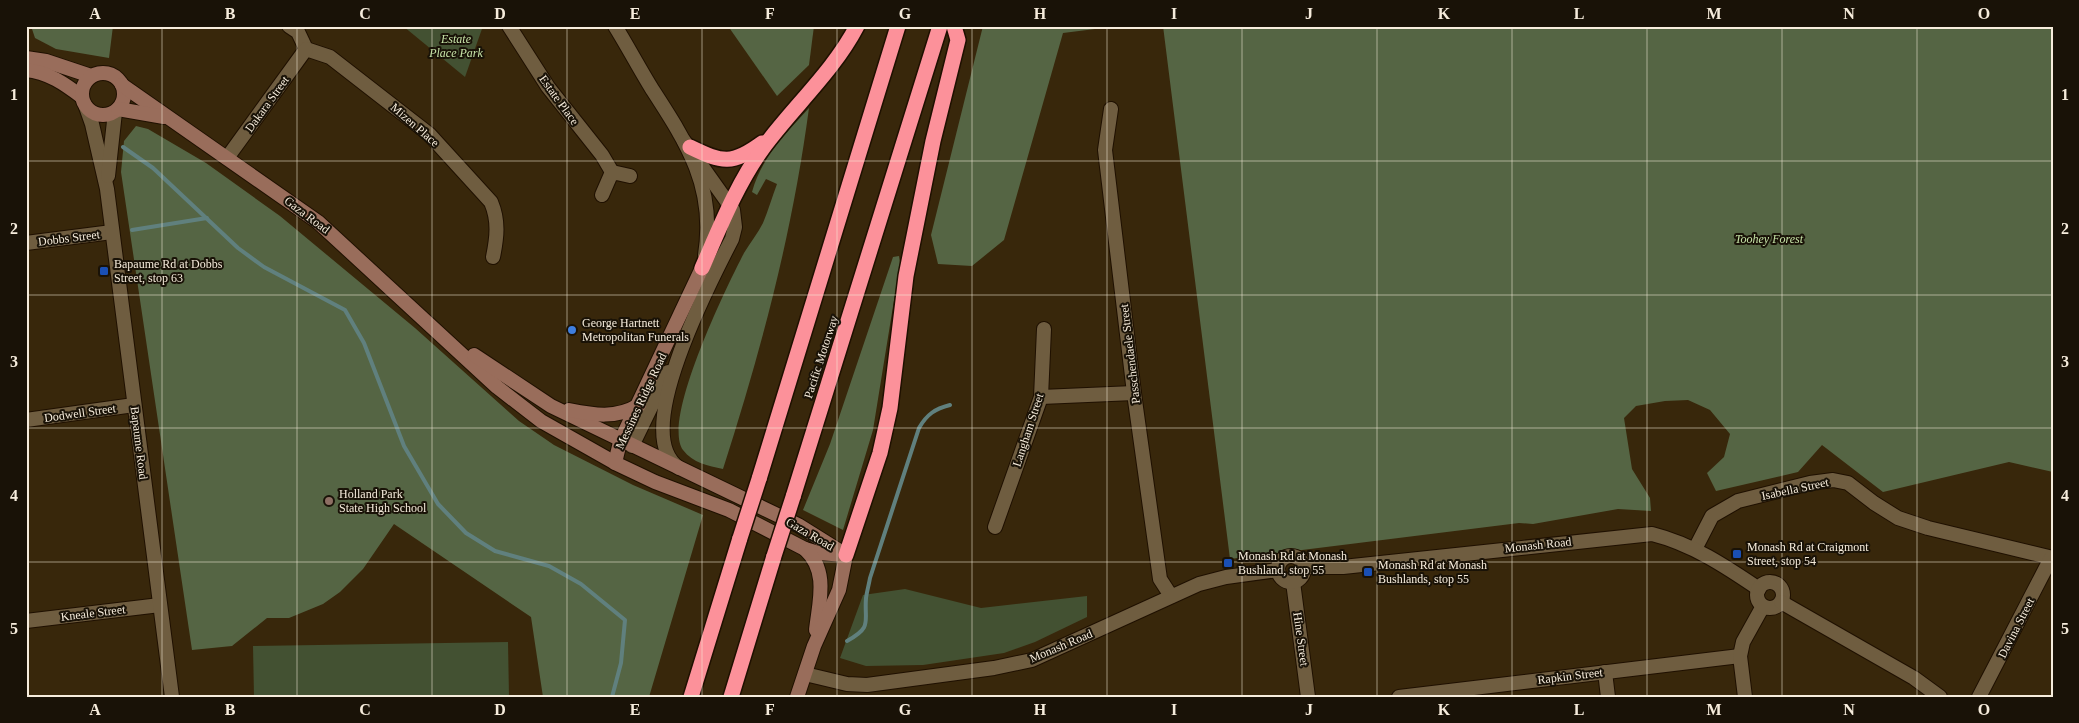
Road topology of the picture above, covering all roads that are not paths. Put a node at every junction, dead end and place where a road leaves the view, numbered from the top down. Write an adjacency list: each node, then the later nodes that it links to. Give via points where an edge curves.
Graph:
1 (289, 26): 8 (street, via 298,32)
2 (509, 26): 20 (street, Estate Place, via 548,87)
3 (615, 26): 18 (street, Messines Ridge Road)
4 (857, 26): 17 (highway, via 811,91)
5 (898, 26): 61 (highway, Pacific Motorway, bridge)
6 (940, 26): 62 (highway, Pacific Motorway, bridge)
7 (954, 26): 44 (highway, via 958,40 933,141 906,276 890,408 880,453)
8 (306, 49): 19 (street, Dakara Street); 27 (street, Mizen Place, via 330,57 429,134 491,202 497,216 498,236)
9 (26, 58): 11 (main road)
10 (26, 70): 13 (main road, via 56,78)
11 (91, 76): 12 (main road, via 105,73 118,79); 13 (main road, via 84,83)
12 (122, 85): 15 (main road, via 124,98); 16 (main road, Gaza Road)
13 (84, 102): 15 (main road, via 96,114 109,114); 22 (street, Bapaume Road)
14 (1111, 109): 32 (street, Passchendaele Street, via 1105,150)
15 (116, 110): 16 (main road, Gaza Road); 22 (street, Bapaume Road)
16 (168, 118): 19 (main road, Gaza Road)
17 (774, 134): 18 (highway, via 734,160 714,158); 24 (highway, via 749,170)
18 (687, 144): 24 (street, Messines Ridge Road); 28 (street, Messines Ridge Road, via 708,205)
19 (227, 158): 29 (main road, Gaza Road, via 318,222)
20 (612, 172): 21 (street); 23 (street)
21 (630, 176)
22 (107, 189): 25 (street, Bapaume Road)
23 (602, 195)
24 (730, 206): 28 (highway); 31 (street, Messines Ridge Road, via 735,220 734,236)
25 (112, 232): 26 (street, Dobbs Street); 34 (street, Bapaume Road)
26 (26, 243)
27 (493, 257)
28 (702, 268): 35 (main road, Messines Ridge Road)
29 (435, 327): 36 (main road, Gaza Road); 39 (main road, Gaza Road, via 529,413 555,431)
30 (1044, 329): 33 (street, Langham Street)
31 (683, 345): 38 (street); 40 (street, via 670,384 662,439 667,456)
32 (1134, 393): 33 (street); 50 (street, Passchendaele Street, via 1160,579)
33 (1041, 397): 41 (street, Langham Street)
34 (134, 405): 37 (street, Dodwell Street); 52 (street, Bapaume Road)
35 (639, 405): 36 (main road, via 623,413 599,415); 38 (main road, Messines Ridge Road)
36 (551, 406): 38 (main road, Gaza Road)
37 (26, 420)
38 (626, 443): 39 (main road, Messines Ridge Road); 40 (main road, Gaza Road)
39 (616, 463): 42 (main road, Gaza Road, via 655,482 729,510)
40 (682, 470): 44 (main road, Gaza Road, via 798,525)
41 (994, 527)
42 (805, 549): 44 (main road, Gaza Road); 55 (main road, via 817,564 822,584)
43 (1695, 549): 45 (street, Isabella Street, via 1712,516 1738,502 1833,480 1848,483 1874,504 1920,526); 46 (street, Monash Road, via 1652,534 1630,535 1343,568); 49 (street, Monash Road)
44 (846, 555): 55 (main road, via 839,590)
45 (2052, 558): 69 (street, Davina Street)
46 (1303, 567): 47 (street, Monash Road, via 1298,559 1289,557 1281,561); 48 (street, via 1301,577)
47 (1278, 570): 48 (street, via 1282,579); 50 (street, Monash Road, via 1226,577)
48 (1293, 582): 64 (street, Hine Street)
49 (1759, 589): 51 (street, via 1767,582 1777,584 1783,592); 53 (street, via 1758,598)
50 (1171, 596): 58 (street, Monash Road, via 1050,653 1014,664 867,685 847,684)
51 (1781, 602): 53 (street, via 1773,608); 68 (street, via 1914,678)
52 (160, 605): 54 (street, Kneale Street); 60 (street, Bapaume Road)
53 (1763, 606): 56 (street, via 1743,642)
54 (26, 621)
55 (814, 646): 58 (main road)
56 (1740, 656): 57 (street, Rapkin Street); 67 (street)
57 (1605, 672): 59 (street, Rapkin Street); 66 (street)
58 (805, 674): 63 (main road)
59 (1478, 692): 65 (street, Rapkin Street)
60 (172, 697)
61 (690, 697)
62 (731, 697)
63 (797, 697)
64 (1308, 697)
65 (1400, 697)
66 (1608, 697)
67 (1745, 697)
68 (1940, 697)
69 (1978, 697)

